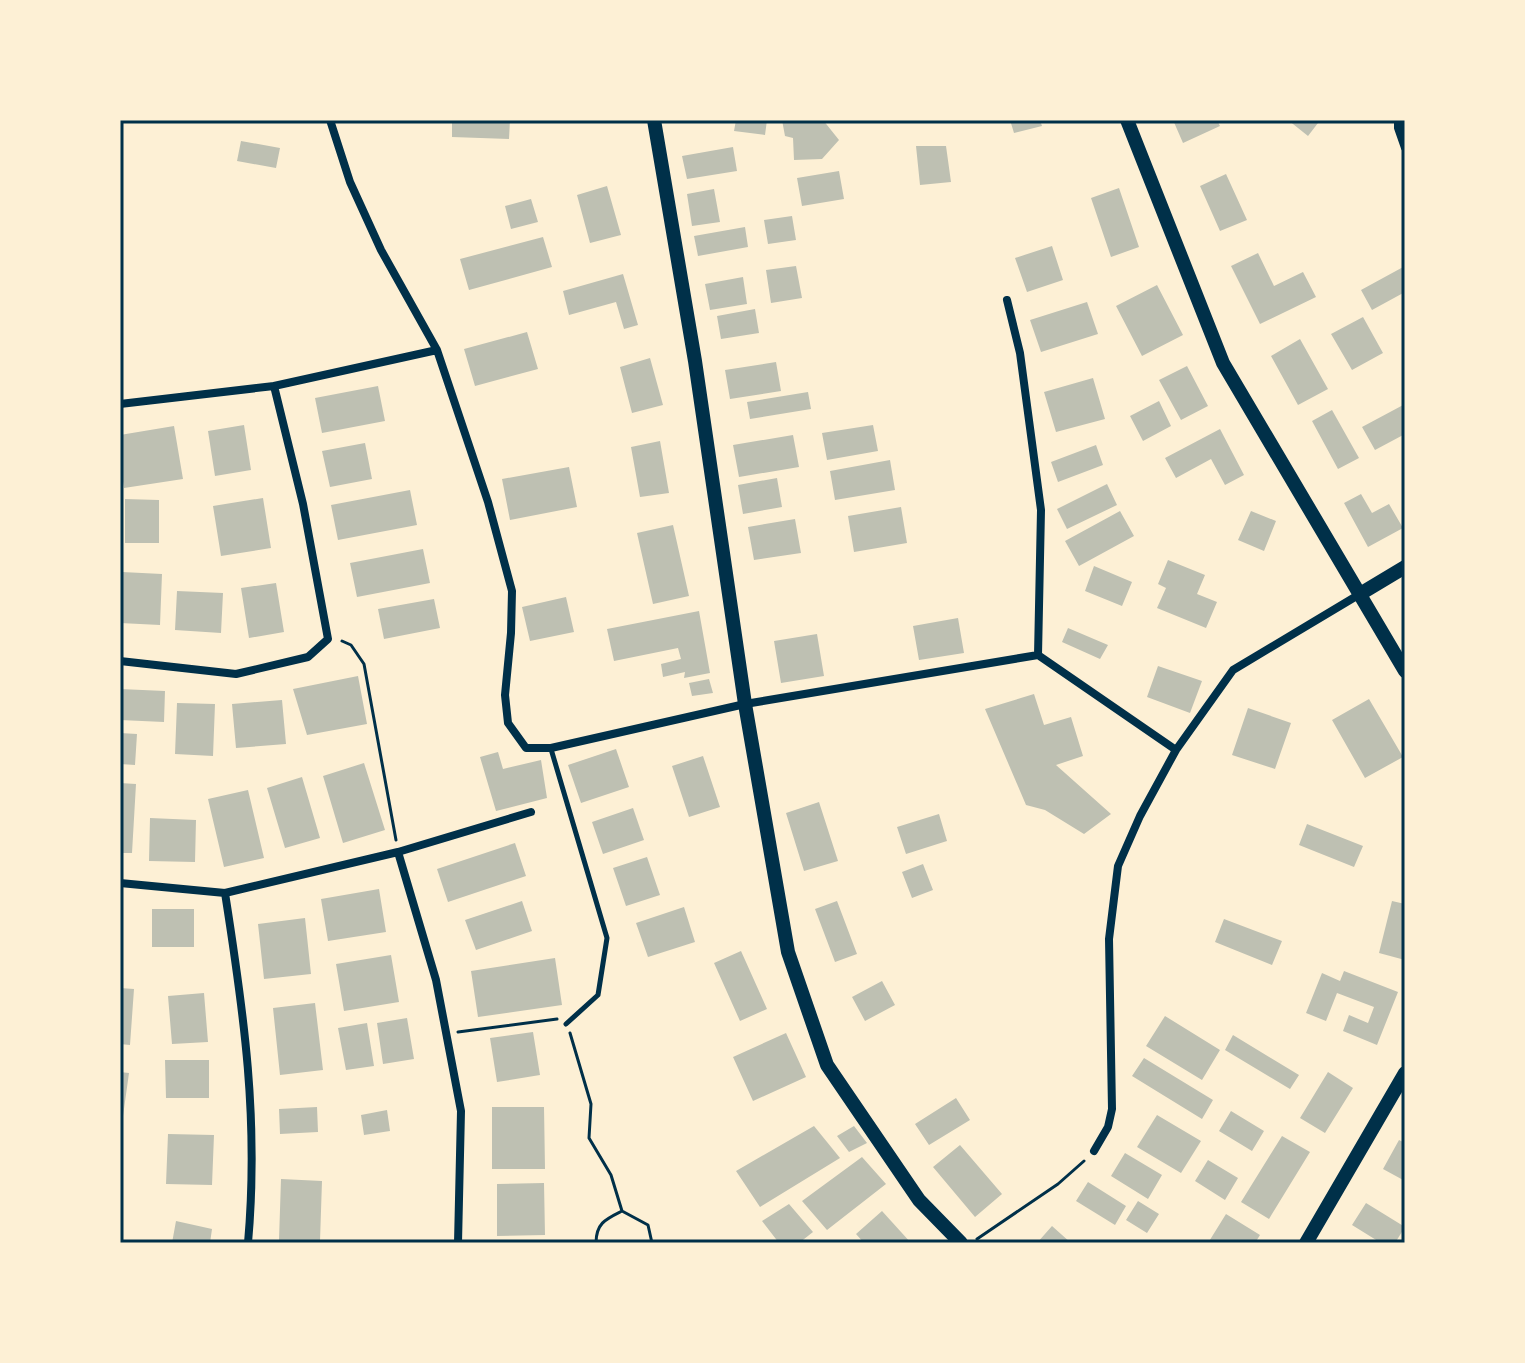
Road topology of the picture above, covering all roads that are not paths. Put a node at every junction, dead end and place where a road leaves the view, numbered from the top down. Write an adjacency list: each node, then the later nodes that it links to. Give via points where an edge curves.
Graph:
1 (330, 120): 7 (street, via 350,182 381,250)
2 (654, 120): 15 (street)
3 (1127, 120): 11 (street, via 1223,363)
4 (1398, 120): 5 (street)
5 (1405, 148)
6 (1007, 300): 12 (street, via 1020,353 1041,510)
7 (437, 350): 8 (street); 16 (street, via 512,591 508,723 526,748)
8 (274, 386): 9 (street); 13 (street, via 328,639 308,657 236,674)
9 (120, 404)
10 (1405, 567): 11 (street)
11 (1360, 594): 14 (street); 17 (street, via 1233,670)
12 (1038, 655): 15 (street); 17 (street)
13 (120, 661)
14 (1405, 671)
15 (745, 704): 16 (street); 27 (street, via 788,952 827,1065 919,1200)
16 (551, 748): 22 (lane, via 607,938 598,995)
17 (1176, 750): 24 (street, via 1118,866 1109,939 1112,1109)
18 (531, 812): 19 (street)
19 (398, 852): 21 (street); 26 (street, via 436,980 461,1111)
20 (120, 883): 21 (street)
21 (225, 893): 25 (street, via 252,1112)
22 (566, 1024)
23 (1405, 1073): 28 (street)
24 (1094, 1151)
25 (248, 1243)
26 (458, 1243)
27 (961, 1243)
28 (1306, 1243)

